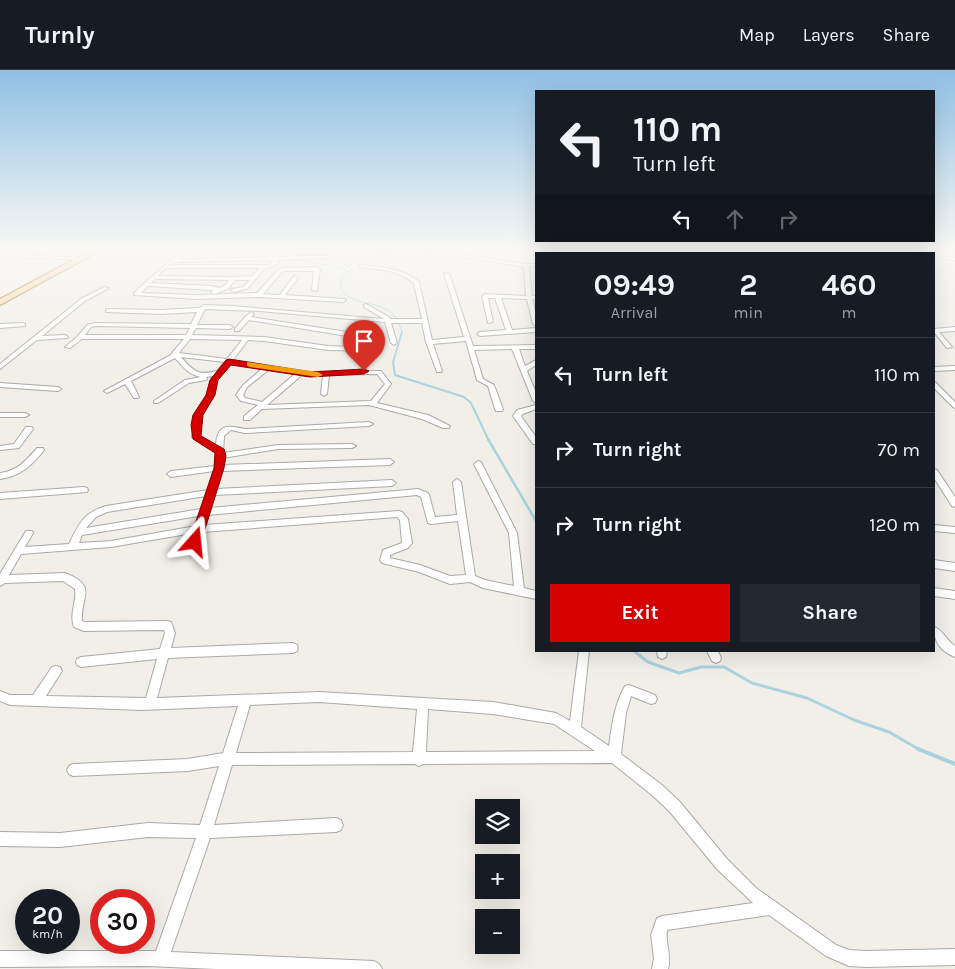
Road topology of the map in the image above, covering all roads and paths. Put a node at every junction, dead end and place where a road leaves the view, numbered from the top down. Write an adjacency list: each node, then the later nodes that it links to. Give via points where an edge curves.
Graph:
1 (23, 290): 19 (main road)
2 (102, 290): 38 (street, via 83,300)
3 (140, 290): 14 (street, via 136,294)
4 (217, 290): 14 (street)
5 (263, 290): 11 (street)
6 (286, 290): 12 (street)
7 (312, 290): 15 (street)
8 (418, 290): 26 (street)
9 (452, 290): 42 (street)
10 (528, 290): 16 (street)
11 (259, 294): 12 (street); 14 (street)
12 (282, 296): 15 (street)
13 (496, 296): 16 (street); 28 (street, via 483,298); 33 (street)
14 (210, 297): 21 (street)
15 (307, 298): 18 (street)
16 (529, 298): 17 (street); 25 (street)
17 (535, 298)
18 (343, 300)
19 (0, 302)
20 (366, 306): 27 (street)
21 (202, 308): 22 (street); 23 (street, via 161,312); 31 (street)
22 (256, 308): 24 (street); 27 (street)
23 (108, 311)
24 (247, 318): 31 (street, via 234,328); 35 (street)
25 (535, 320)
26 (425, 321): 27 (street); 43 (street)
27 (391, 322): 44 (street)
28 (490, 322)
29 (23, 325): 30 (street)
30 (0, 326)
31 (194, 327): 37 (street, via 96,324 89,326); 40 (street)
32 (955, 329): 46 (street, via 935,330)
33 (509, 330)
34 (535, 330): 36 (street)
35 (347, 334)
36 (480, 334)
37 (80, 336): 40 (street); 45 (street)
38 (36, 338): 39 (street); 54 (street)
39 (65, 338)
40 (188, 338): 41 (street); 51 (street, via 174,353)
41 (247, 338): 50 (street, via 328,348); 52 (street)
42 (468, 339): 43 (street); 48 (street)
43 (429, 342): 59 (street)
44 (394, 343)
45 (68, 346)
46 (949, 346)
47 (535, 347): 49 (street)
48 (470, 348): 49 (street); 77 (street, via 480,380 491,385)
49 (516, 348): 58 (street)
50 (379, 349)
51 (176, 355): 52 (street); 60 (street, via 190,372 204,377); 64 (street)
52 (229, 362): 55 (street); 60 (street)
53 (535, 363): 58 (street)
54 (0, 367)
55 (268, 367): 61 (street); 74 (street, via 239,395 243,400)
56 (955, 368): 57 (street)
57 (935, 369)
58 (523, 370): 71 (street)
59 (439, 371)
60 (219, 373): 63 (street)
61 (300, 373): 62 (street); 74 (street)
62 (326, 374): 69 (street); 73 (street, via 379,372 388,384)
63 (214, 380): 72 (street, via 192,379); 88 (street, via 208,400 198,415 196,437)
64 (127, 381): 68 (street); 70 (street)
65 (0, 385): 67 (street)
66 (935, 385): 75 (street)
67 (58, 389)
68 (107, 391)
69 (324, 394)
70 (136, 397)
71 (535, 399)
72 (156, 402)
73 (373, 404): 74 (street); 82 (street)
74 (261, 406): 80 (street)
75 (955, 406)
76 (535, 407): 84 (street, via 517,416)
77 (499, 409)
78 (0, 415): 79 (street)
79 (25, 415)
80 (247, 418)
81 (369, 424): 88 (street, via 245,431 230,428 220,436)
82 (446, 426)
83 (29, 429): 86 (street, via 16,446)
84 (535, 441)
85 (352, 446): 88 (street, via 278,447)
86 (0, 448)
87 (40, 450): 94 (street, via 22,470)
88 (220, 454): 91 (street)
89 (390, 462): 91 (street)
90 (478, 464): 115 (street, via 512,533)
91 (219, 468): 92 (street); 98 (street)
92 (171, 474)
93 (935, 475): 100 (street)
94 (0, 476)
95 (457, 482): 102 (street)
96 (392, 483): 98 (street)
97 (84, 490): 99 (street)
98 (211, 492): 101 (street); 106 (street, via 99,511 90,515)
99 (0, 496)
100 (955, 504)
101 (205, 512): 102 (street, via 418,492 425,495 431,521); 104 (street); 106 (street)
102 (464, 517): 113 (street)
103 (935, 528): 105 (street)
104 (200, 529): 108 (street); 109 (street); 113 (street, via 399,514 404,519 406,543 386,554 385,560 450,580)
105 (955, 530)
106 (80, 532): 109 (street)
107 (29, 533): 110 (street)
108 (195, 542)
109 (72, 547): 110 (street)
110 (18, 551): 114 (street)
111 (935, 564): 112 (street)
112 (955, 567)
113 (471, 578): 115 (street, via 483,584)
114 (1, 581): 123 (street, via 65,577 82,592 78,624 84,627 167,625 170,633)
115 (520, 591): 117 (street)
116 (935, 592): 118 (street)
117 (535, 595)
118 (955, 595)
119 (935, 632): 122 (street)
120 (293, 648): 123 (street)
121 (584, 652): 132 (street)
122 (955, 652)
123 (164, 653): 124 (street); 130 (street)
124 (81, 662)
125 (56, 671): 128 (street)
126 (1, 699): 128 (street)
127 (651, 699): 133 (street, via 634,690 627,693)
128 (36, 700): 130 (street)
129 (246, 700): 130 (street); 131 (street, via 319,697); 134 (street)
130 (150, 703)
131 (423, 704): 132 (street, via 494,708 556,719); 135 (street)
132 (575, 730): 133 (street)
133 (614, 757): 135 (street); 140 (street, via 675,807 722,864)
134 (227, 759): 135 (street); 136 (street, via 188,765); 138 (street)
135 (419, 760)
136 (73, 770)
137 (336, 825): 138 (street)
138 (205, 832): 139 (street, via 148,830 60,840); 143 (street)
139 (0, 839)
140 (768, 908): 141 (street, via 831,951 849,958); 145 (street, via 662,923 658,930 663,963)
141 (955, 956)
142 (0, 959): 143 (street)
143 (162, 959): 144 (street)
144 (374, 969)
145 (660, 969)

